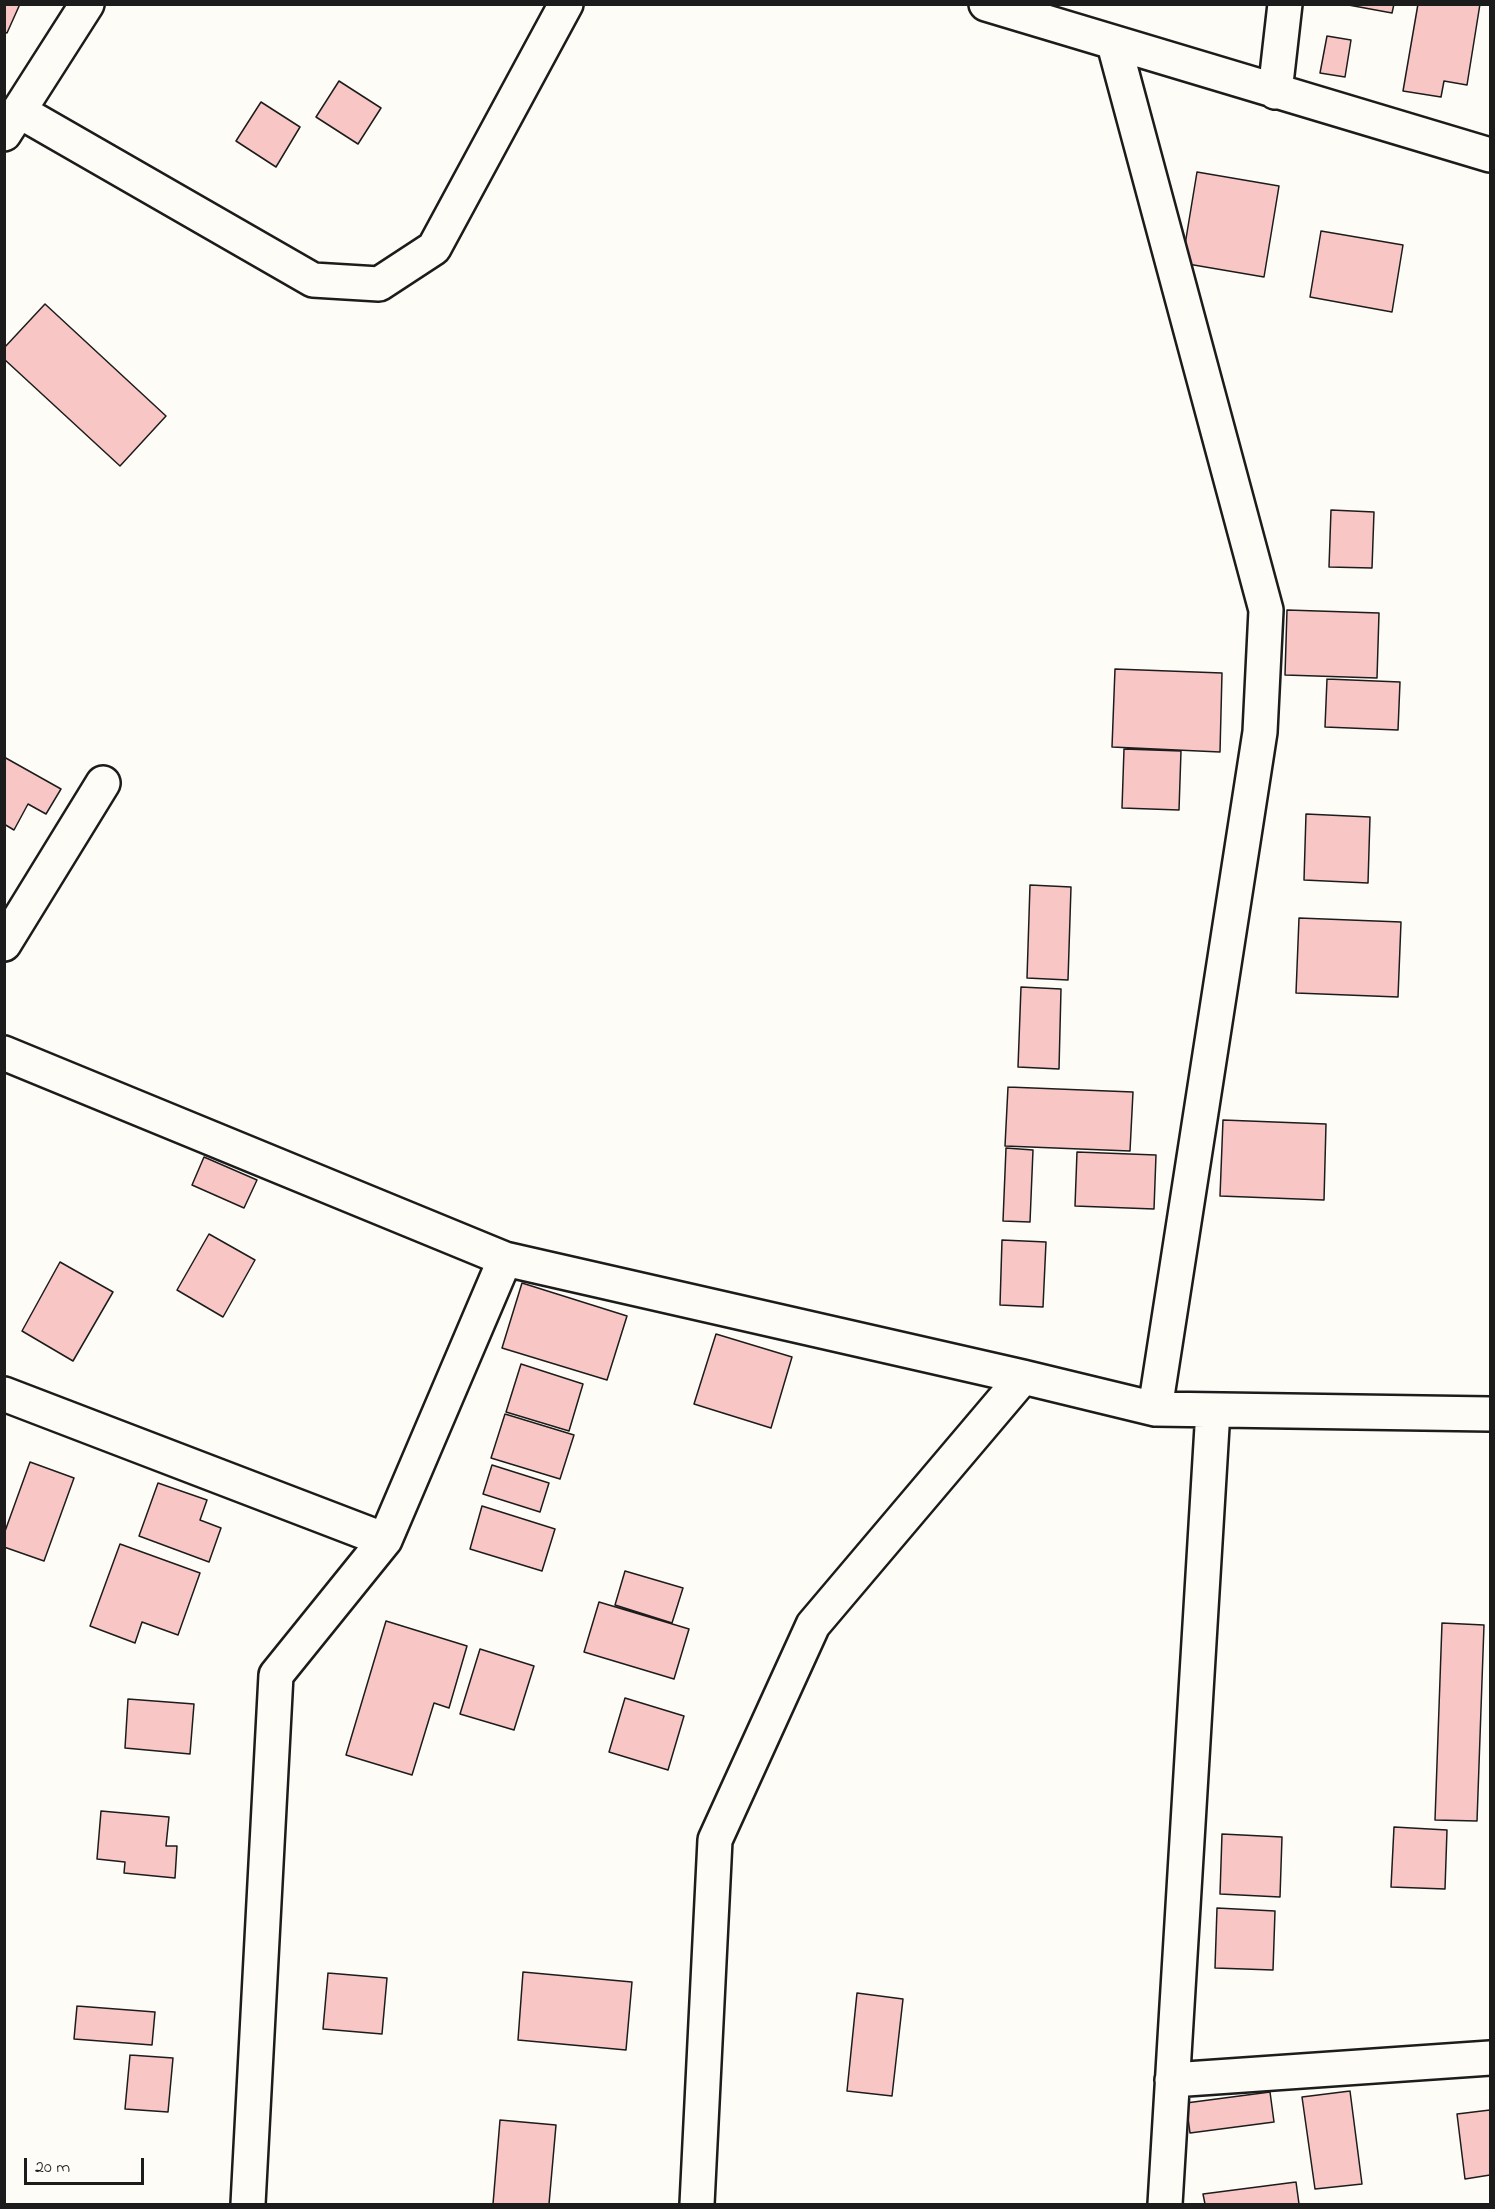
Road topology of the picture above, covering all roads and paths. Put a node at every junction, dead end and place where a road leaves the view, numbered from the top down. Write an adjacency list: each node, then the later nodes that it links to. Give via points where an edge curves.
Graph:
1 (87, 4): 7 (street)
2 (566, 4): 7 (street, via 434,248 380,284 313,280)
3 (986, 4): 5 (street)
4 (1285, 4): 6 (street)
5 (1114, 44): 6 (street); 15 (street, via 1266,610 1260,732)
6 (1275, 92): 8 (street)
7 (12, 123)
8 (1491, 155)
9 (103, 783): 10 (street)
10 (4, 944)
11 (4, 1053): 12 (street)
12 (505, 1259): 13 (street); 18 (street)
13 (1023, 1377): 15 (street); 22 (street, via 813,1625 715,1840)
14 (4, 1394): 18 (street)
15 (1155, 1409): 16 (street)
16 (1213, 1410): 17 (street); 20 (street)
17 (1491, 1414)
18 (384, 1540): 21 (street, via 276,1675)
19 (1491, 2058): 20 (street)
20 (1172, 2080): 23 (street)
21 (248, 2205)
22 (697, 2205)
23 (1165, 2205)

